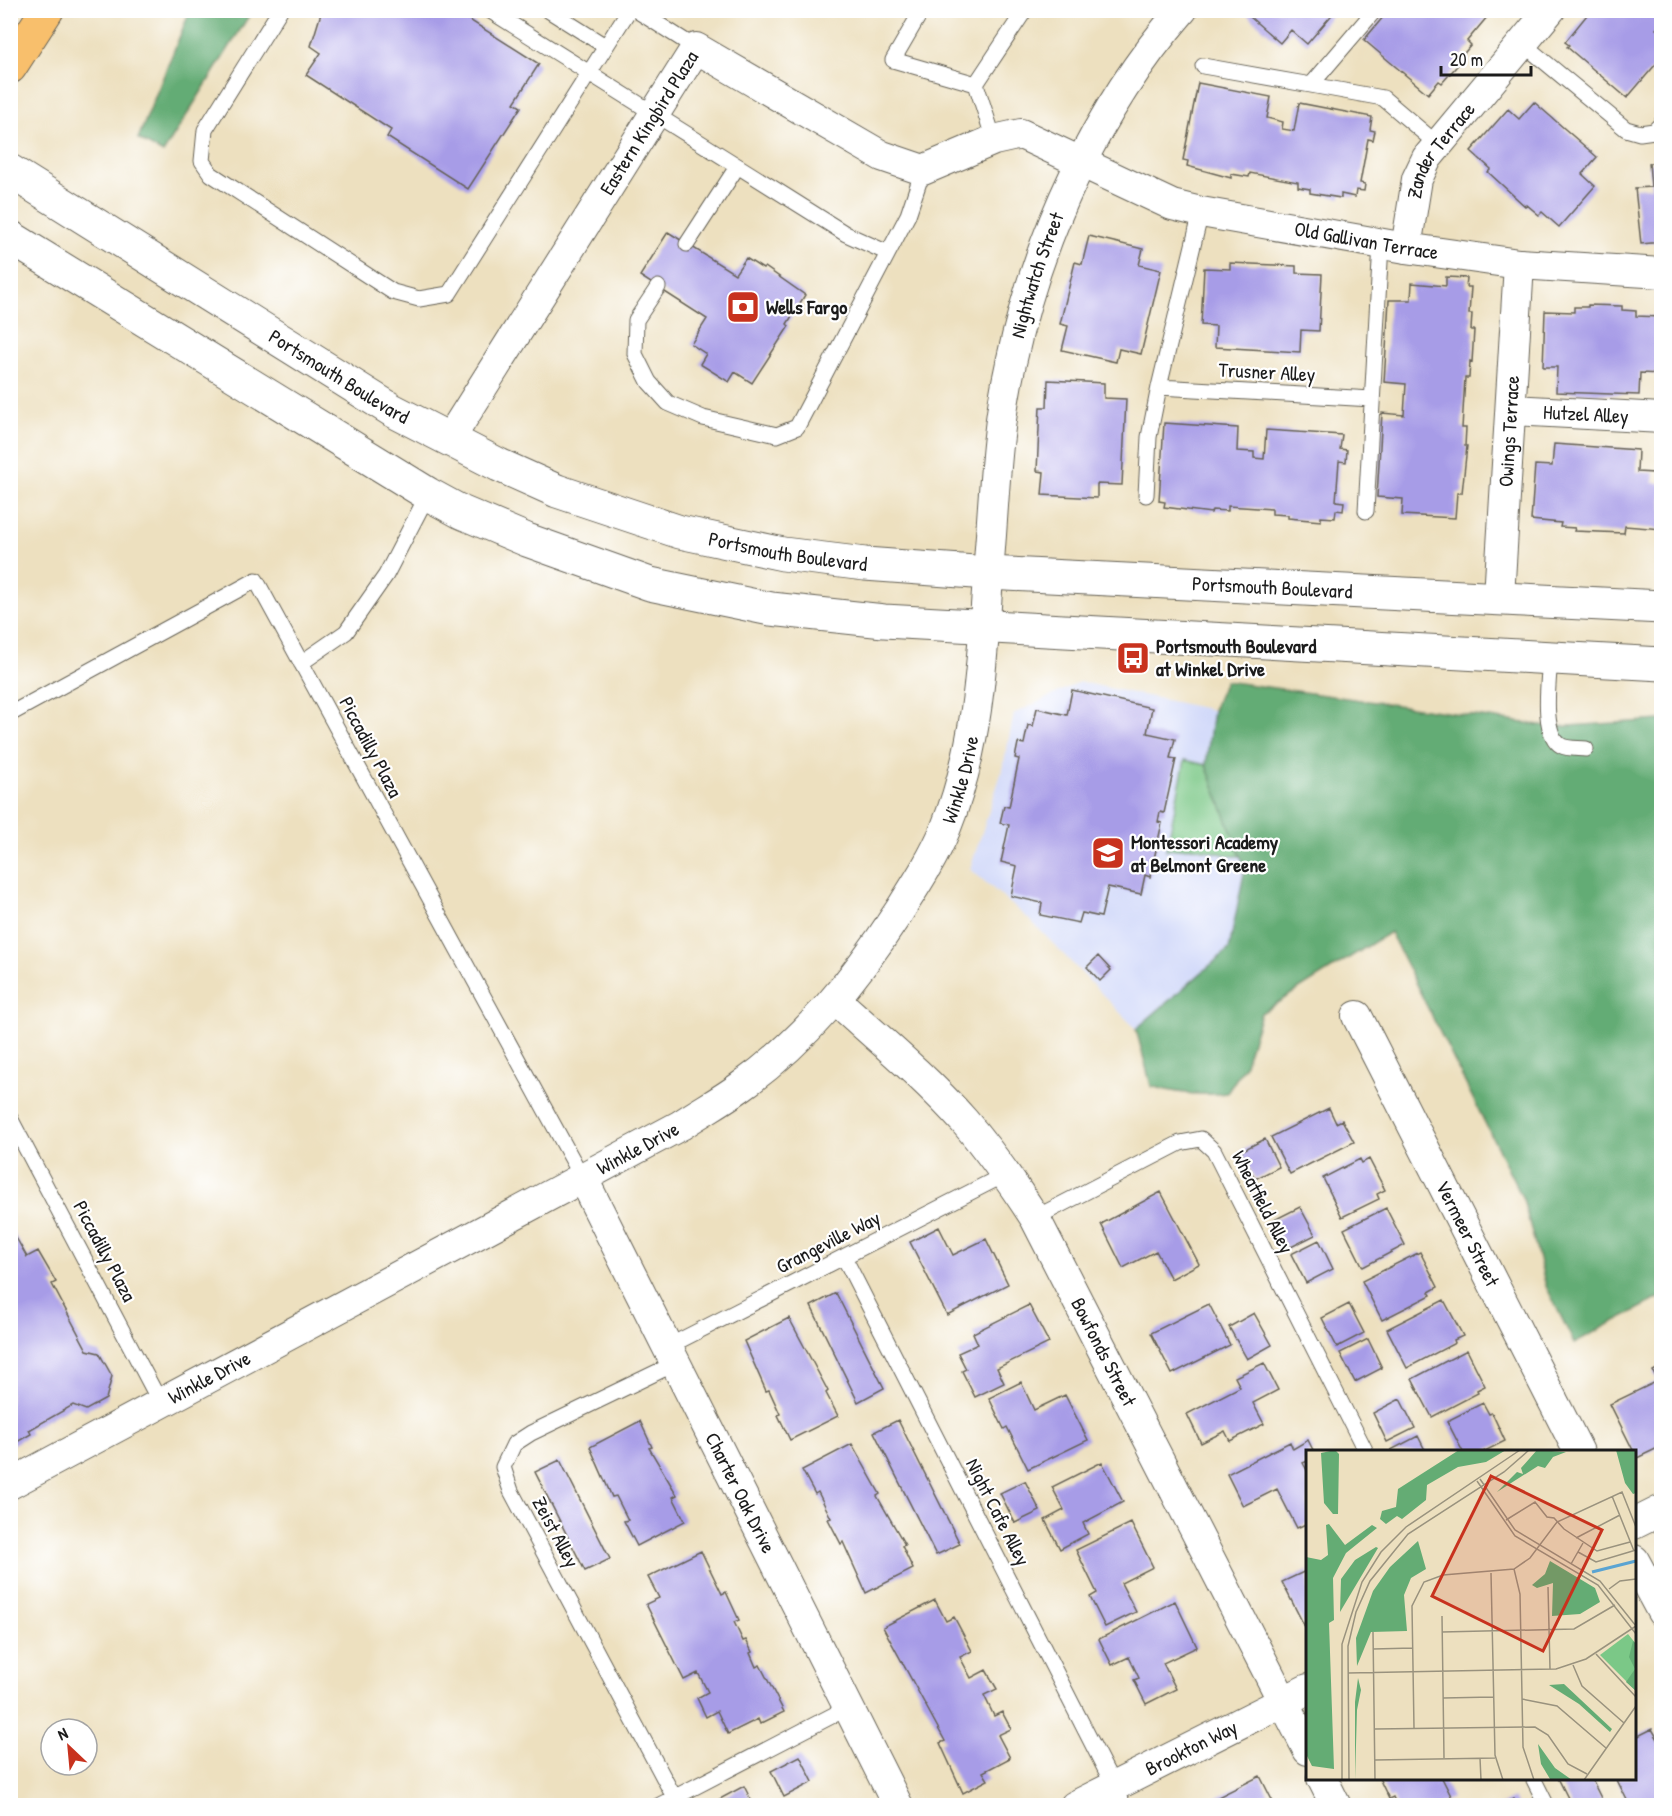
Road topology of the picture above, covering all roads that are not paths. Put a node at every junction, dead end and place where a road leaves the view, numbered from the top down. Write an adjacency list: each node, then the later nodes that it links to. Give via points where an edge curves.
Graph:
1 (47, 10): 16 (main road)
2 (280, 10): 17 (lane, via 205,130 202,161 211,174 393,292 419,299 449,294)
3 (489, 10): 17 (lane)
4 (548, 10): 13 (lane)
5 (629, 10): 13 (lane)
6 (636, 10): 14 (lane)
7 (922, 10): 18 (lane, via 893,60)
8 (1025, 10): 18 (lane)
9 (1182, 10): 24 (street, Nightwatch Street, via 1124,89)
10 (1375, 10): 19 (lane)
11 (1550, 10): 12 (street, Zander Terrace)
12 (1522, 43): 21 (lane, via 1626,129 1640,133); 23 (street, Zander Terrace)
13 (605, 46): 17 (lane)
14 (696, 48): 20 (street, Eastern Kingbird Plaza); 26 (street, Eastern Kingbird Plaza, via 882,156)
15 (1203, 66): 19 (lane)
16 (10, 68)
17 (588, 72): 20 (lane)
18 (976, 84): 22 (lane)
19 (1311, 85): 23 (lane, via 1383,99)
20 (655, 115): 25 (lane); 40 (street, Eastern Kingbird Plaza)
21 (1659, 128)
22 (994, 140): 24 (street, via 1021,134); 26 (street)
23 (1437, 144): 31 (street, Zander Terrace, via 1417,179)
24 (1082, 161): 28 (street, Old Gallivan Terrace, via 1172,205); 44 (street, Nightwatch Street, via 1028,295 1010,365 997,445)
25 (737, 167): 30 (lane); 32 (lane, via 846,234)
26 (923, 170): 32 (lane, via 908,215)
27 (10, 171): 40 (street, Portsmouth Boulevard, via 382,403)
28 (1201, 212): 31 (street, Old Gallivan Terrace); 36 (lane)
29 (10, 237): 41 (street)
30 (687, 244)
31 (1393, 246): 33 (street, Old Gallivan Terrace); 37 (lane)
32 (888, 253): 35 (lane, via 797,427 777,435 703,418 668,403 649,382 635,354 636,320)
33 (1519, 264): 34 (street, Old Gallivan Terrace); 38 (street, Owings Terrace)
34 (1662, 273)
35 (658, 287)
36 (1159, 387): 37 (lane, Trusner Alley); 42 (lane, via 1149,437)
37 (1372, 399): 43 (lane)
38 (1511, 410): 39 (street, Hutzel Alley); 45 (street, Owings Terrace)
39 (1662, 418)
40 (449, 440): 44 (street, Portsmouth Boulevard, via 557,491 691,534 834,562)
41 (428, 494): 47 (street, via 527,540 650,584 771,609); 49 (lane, via 386,575 346,632)
42 (1146, 495)
43 (1366, 511)
44 (988, 573): 45 (street, Portsmouth Boulevard); 47 (street, Winkle Drive)
45 (1499, 597): 46 (street, Portsmouth Boulevard)
46 (1662, 607)
47 (984, 627): 48 (street); 53 (street, Winkle Drive, via 980,692 965,768 945,830 915,887)
48 (1550, 658): 50 (street); 52 (lane, via 1548,718 1552,736 1562,747)
49 (301, 663): 51 (lane, Piccadilly Plaza, via 256,580); 57 (lane, Piccadilly Plaza)
50 (1662, 664)
51 (10, 714)
52 (1586, 749)
53 (836, 1000): 56 (street, Bowfonds Street, via 963,1120); 57 (street, Winkle Drive, via 741,1087)
54 (1357, 1016): 63 (street, Vermeer Street)
55 (10, 1118): 61 (lane, Piccadilly Plaza)
56 (1006, 1174): 58 (street, Bowfonds Street); 59 (lane, Grangeville Way)
57 (582, 1179): 60 (street, Charter Oak Drive); 61 (street, Winkle Drive)
58 (1035, 1218): 62 (lane, Wheatfield Alley, via 1180,1143 1201,1139 1214,1151); 69 (street, Bowfonds Street)
59 (844, 1257): 60 (lane, Grangeville Way); 74 (lane, Night Cafe Alley)
60 (672, 1355): 70 (street, Charter Oak Drive); 75 (lane, Zeist Alley, via 514,1444 503,1467 511,1491)
61 (161, 1404): 64 (street, Winkle Drive)
62 (1365, 1450)
63 (1578, 1450)
64 (10, 1484)
65 (1662, 1510): 66 (street)
66 (1636, 1523)
67 (1636, 1562): 68 (street)
68 (1662, 1612)
69 (1295, 1695): 71 (street, Bowfonds Street); 74 (street, Brookton Way)
70 (847, 1708): 75 (lane); 77 (street, Charter Oak Drive)
71 (1306, 1742)
72 (1323, 1780): 79 (street)
73 (1533, 1780): 80 (lane)
74 (1119, 1796): 78 (street, Brookton Way)
75 (674, 1797): 76 (lane)
76 (658, 1806)
77 (898, 1806)
78 (1075, 1806)
79 (1336, 1806)
80 (1546, 1806)

